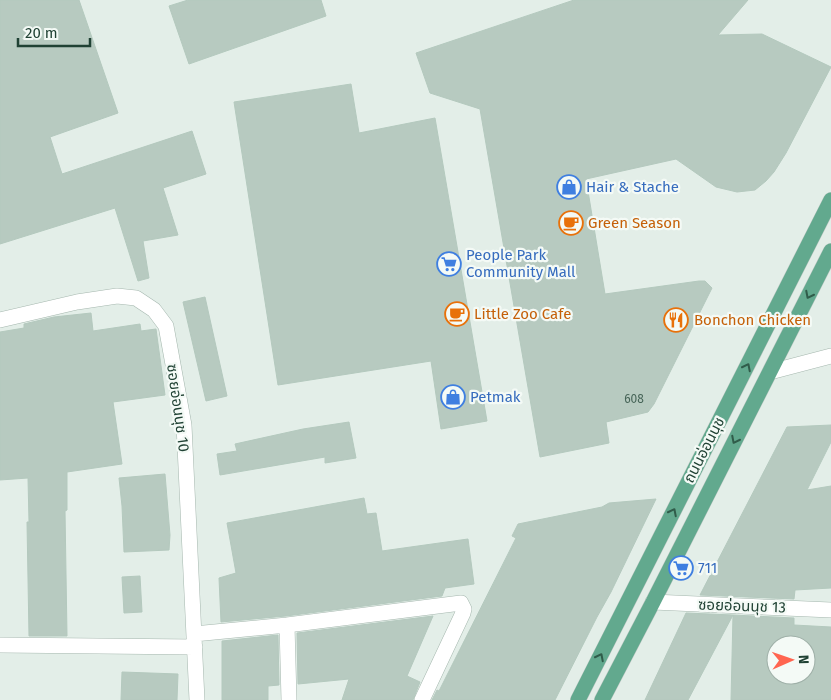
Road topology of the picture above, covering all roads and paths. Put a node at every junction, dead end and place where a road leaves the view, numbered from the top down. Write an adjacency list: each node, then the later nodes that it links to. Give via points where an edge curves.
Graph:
1 (831, 200): 14 (main road, ถนนอ่อนนุช, one-way to 1)
2 (831, 251): 5 (main road, ถนนอ่อนนุช, one-way to 5)
3 (0, 320): 9 (street, ซอยอ่อนนุช 10, via 117,296 136,298 154,310 166,326 184,425)
4 (831, 356): 5 (street)
5 (770, 372): 6 (main road, ถนนอ่อนนุช, one-way to 6)
6 (653, 602): 7 (street, ซอยอ่อนนุช 13); 15 (main road, ถนนอ่อนนุช)
7 (831, 610)
8 (287, 625): 9 (street); 12 (street); 13 (street, via 462,603 463,613)
9 (195, 640): 10 (street); 11 (street, ซอยอ่อนนุช 10)
10 (0, 645)
11 (197, 700)
12 (289, 700)
13 (422, 700)
14 (578, 700)
15 (602, 700)

